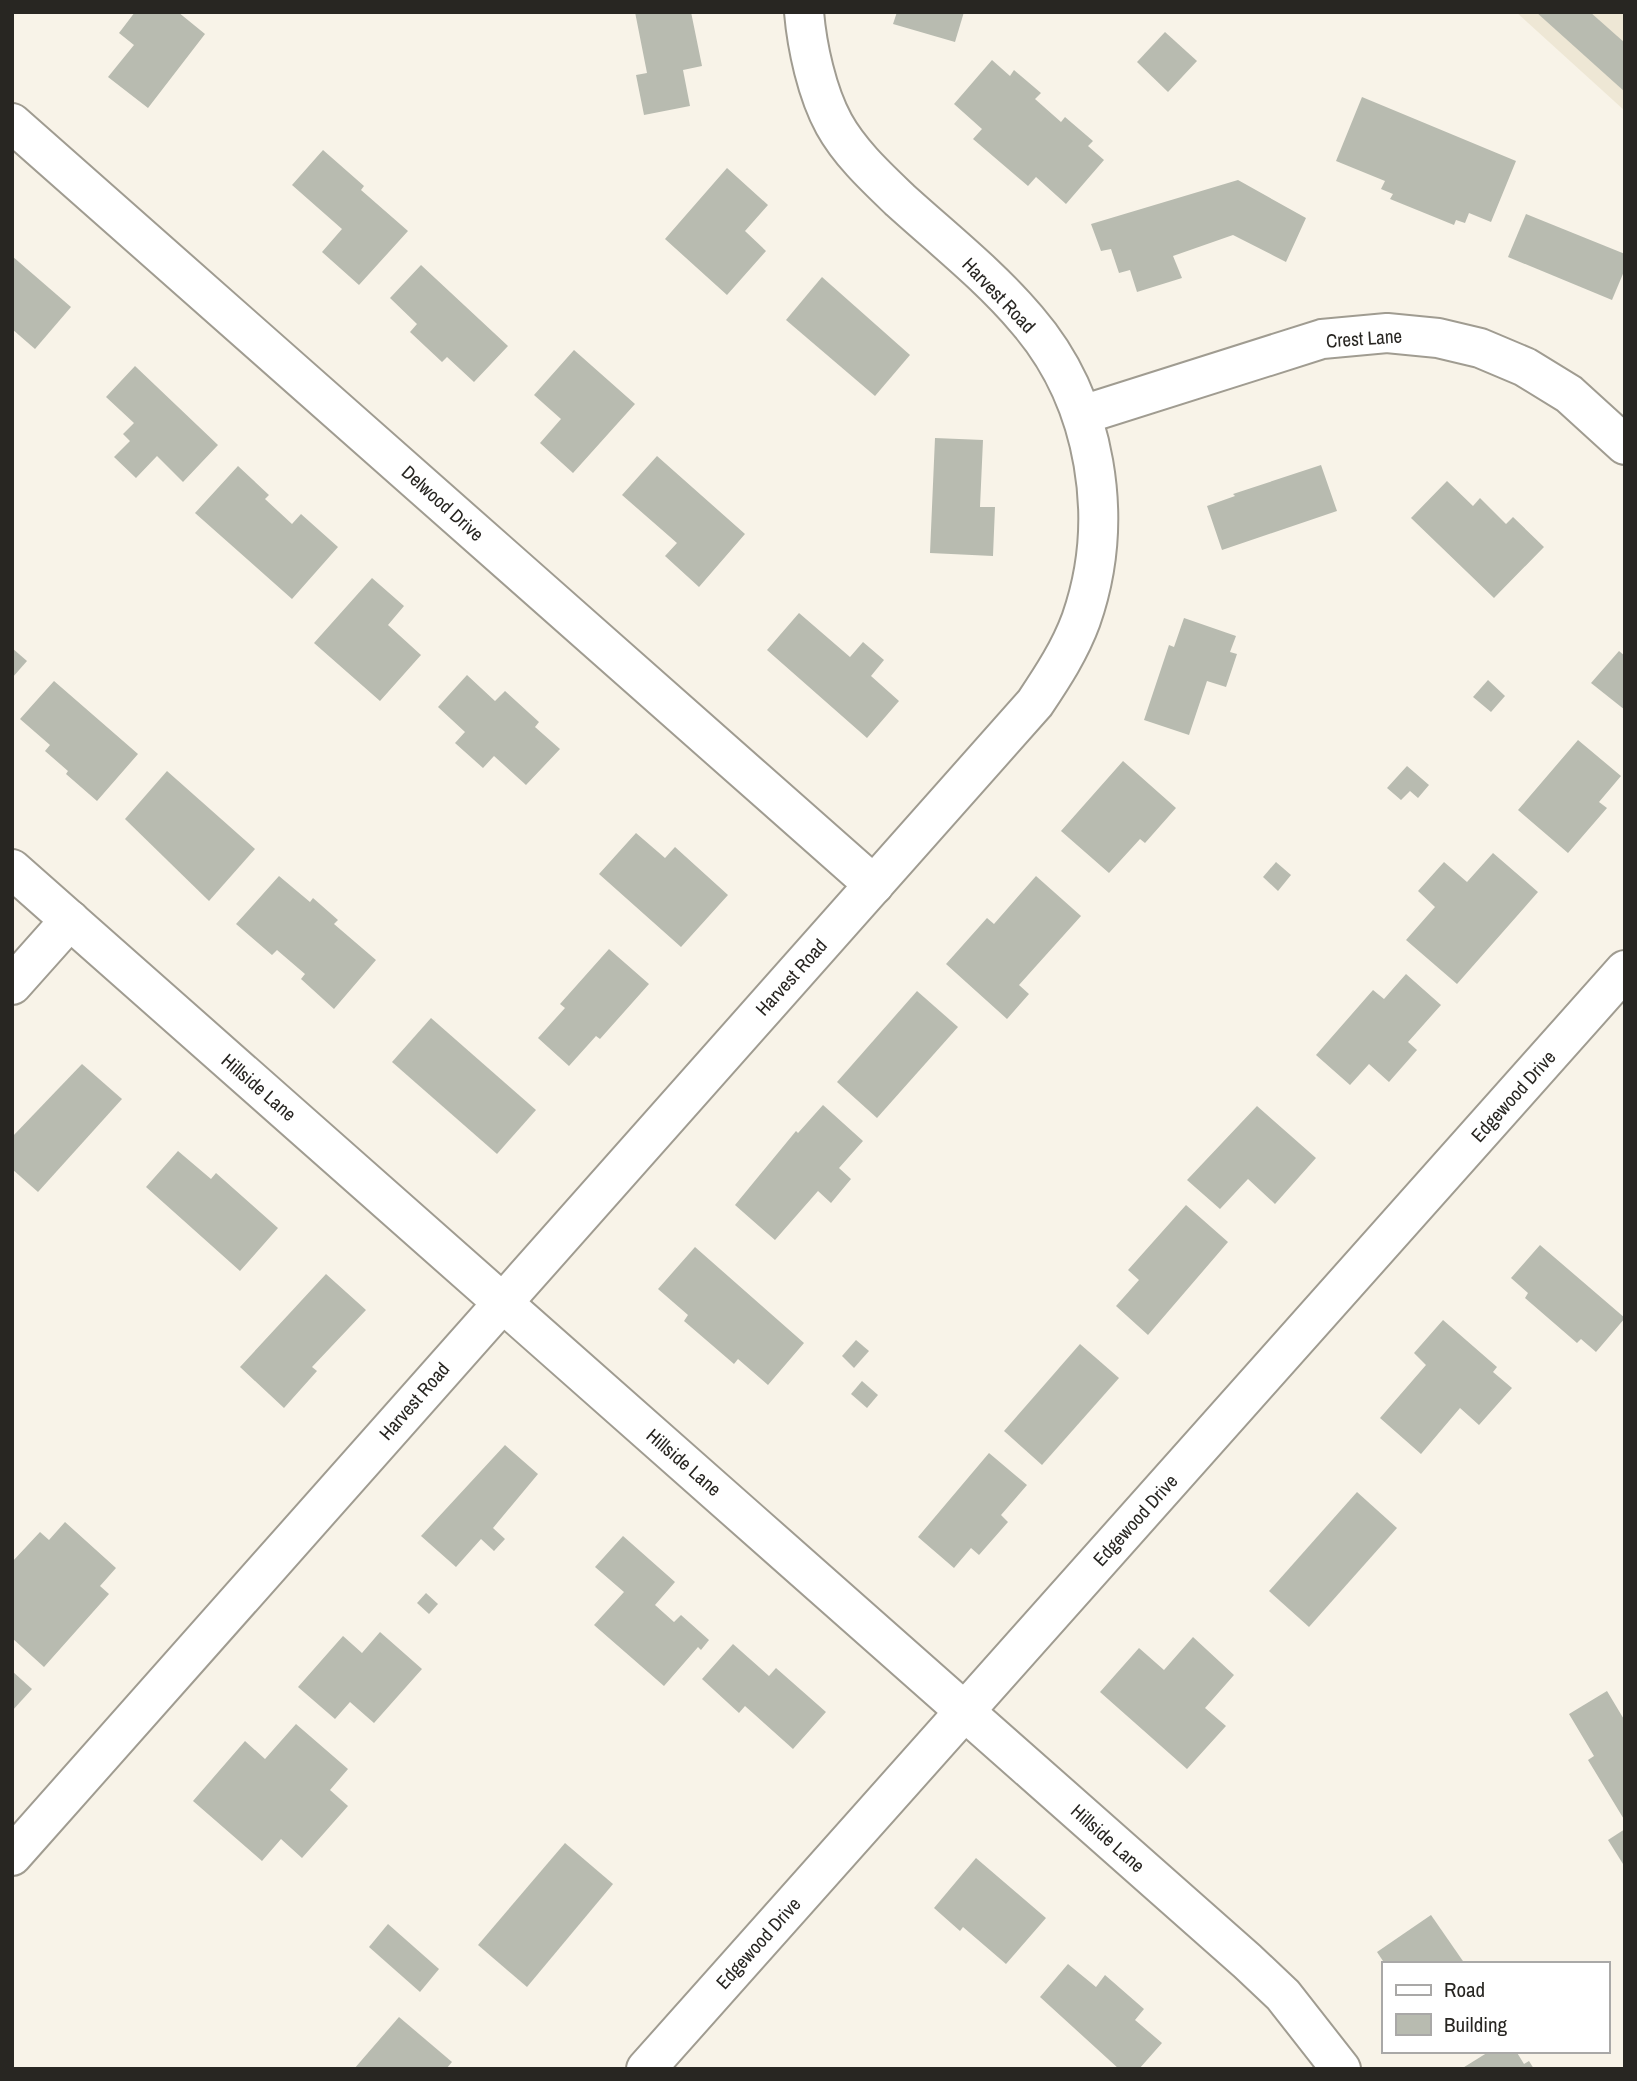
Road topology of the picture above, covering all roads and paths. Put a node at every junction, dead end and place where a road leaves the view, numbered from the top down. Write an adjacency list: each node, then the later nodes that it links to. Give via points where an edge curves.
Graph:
1 (804, 12): 3 (street, Harvest Road, via 807,47 833,124 867,169 1028,321 1058,363)
2 (12, 123): 6 (street, Delwood Drive)
3 (1082, 415): 4 (street, Crest Lane, via 1322,340 1387,333 1480,348 1525,367 1569,394); 6 (street, Harvest Road, via 1097,474 1099,526 1092,581 1080,621 1061,663 1035,703)
4 (1625, 445)
5 (12, 869): 7 (street, Hillside Lane)
6 (874, 885): 10 (street, Harvest Road)
7 (70, 920): 9 (street); 10 (street, Hillside Lane)
8 (1625, 970): 11 (street, Edgewood Drive)
9 (12, 985)
10 (502, 1302): 11 (street, Hillside Lane); 12 (street, Harvest Road)
11 (965, 1711): 13 (street, Edgewood Drive); 14 (street, Hillside Lane, via 1256,1969 1283,1995)
12 (12, 1856)
13 (646, 2069)
14 (1340, 2069)

